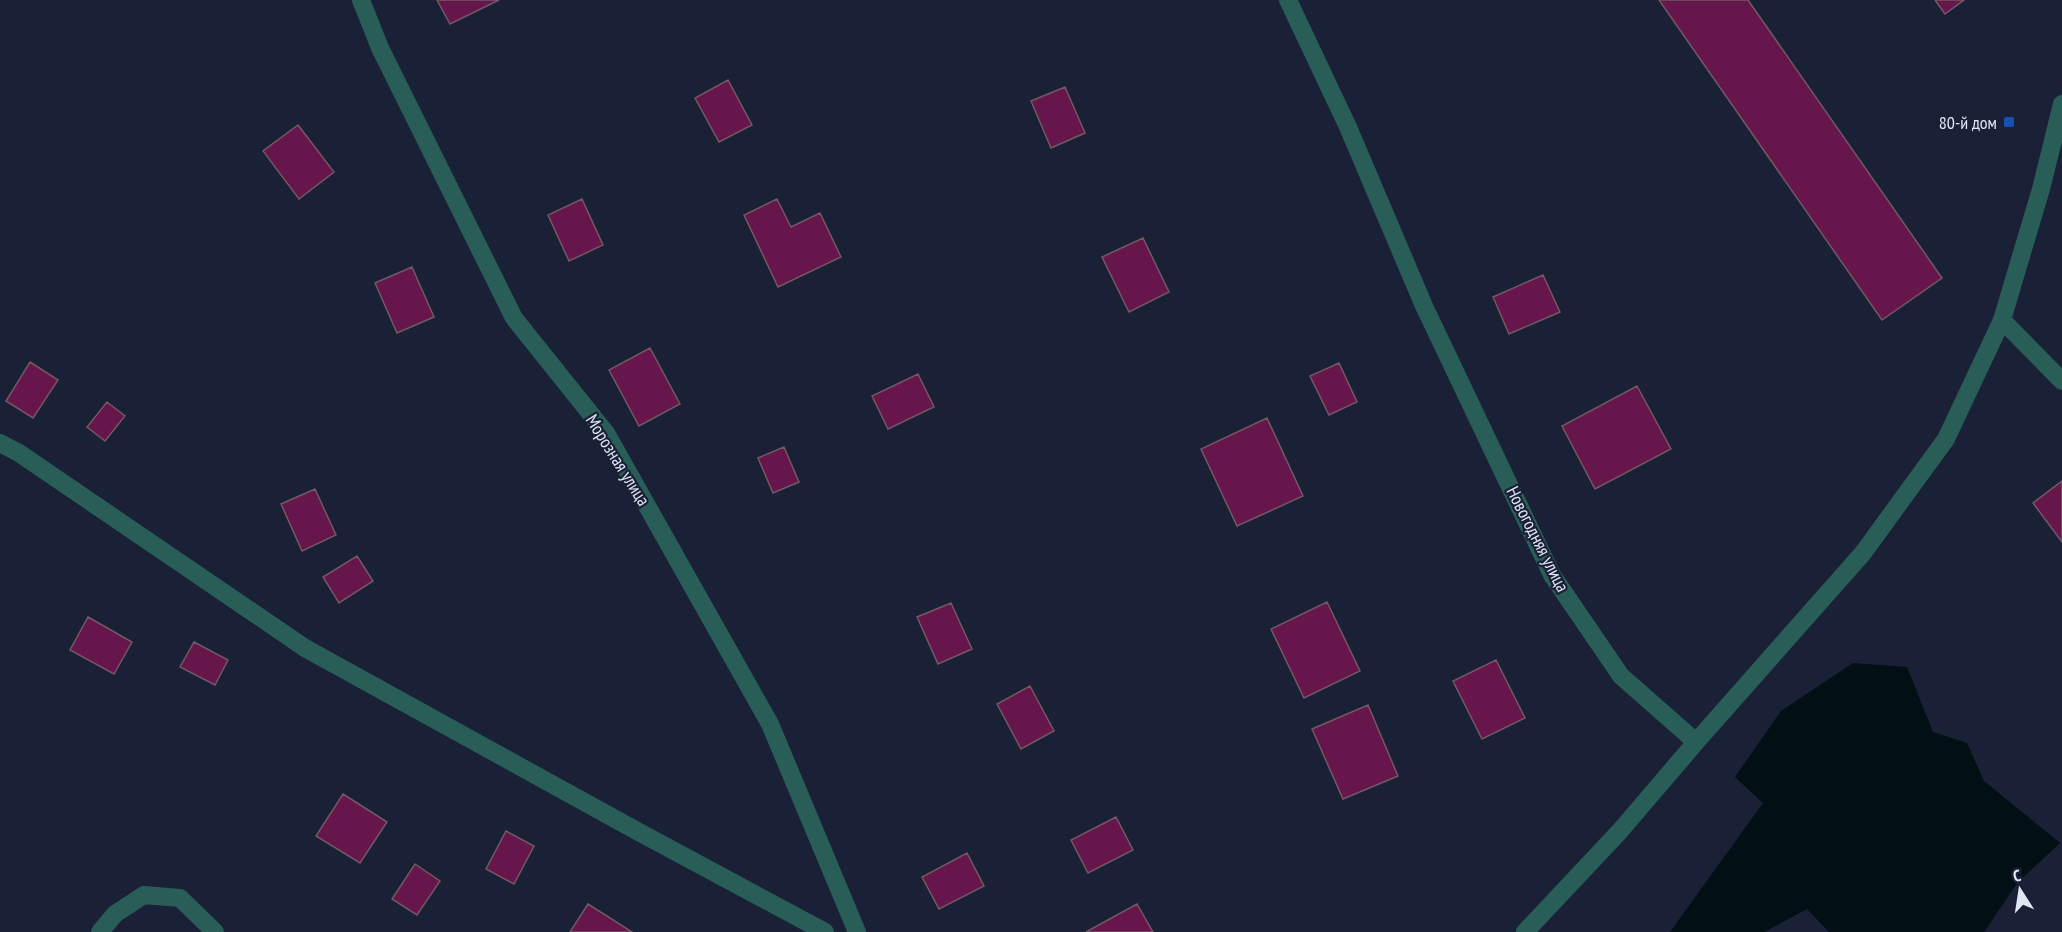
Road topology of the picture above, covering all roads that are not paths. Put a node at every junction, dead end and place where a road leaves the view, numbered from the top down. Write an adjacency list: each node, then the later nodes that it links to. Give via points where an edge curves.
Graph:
1 (361, 0): 11 (street, Морозная улица, via 380,48 514,318 606,433 770,724)
2 (1288, 0): 7 (street, Новогодняя улица, via 1348,127 1424,306 1552,575 1621,676)
3 (2062, 104): 4 (street)
4 (2002, 320): 5 (street); 7 (street, via 1946,439 1863,553)
5 (2062, 381)
6 (0, 443): 10 (street, via 305,648)
7 (1696, 742): 12 (street, via 1620,831)
8 (100, 932): 9 (street, via 115,914 144,895 180,898)
9 (215, 932)
10 (825, 932)
11 (857, 932)
12 (1525, 932)

